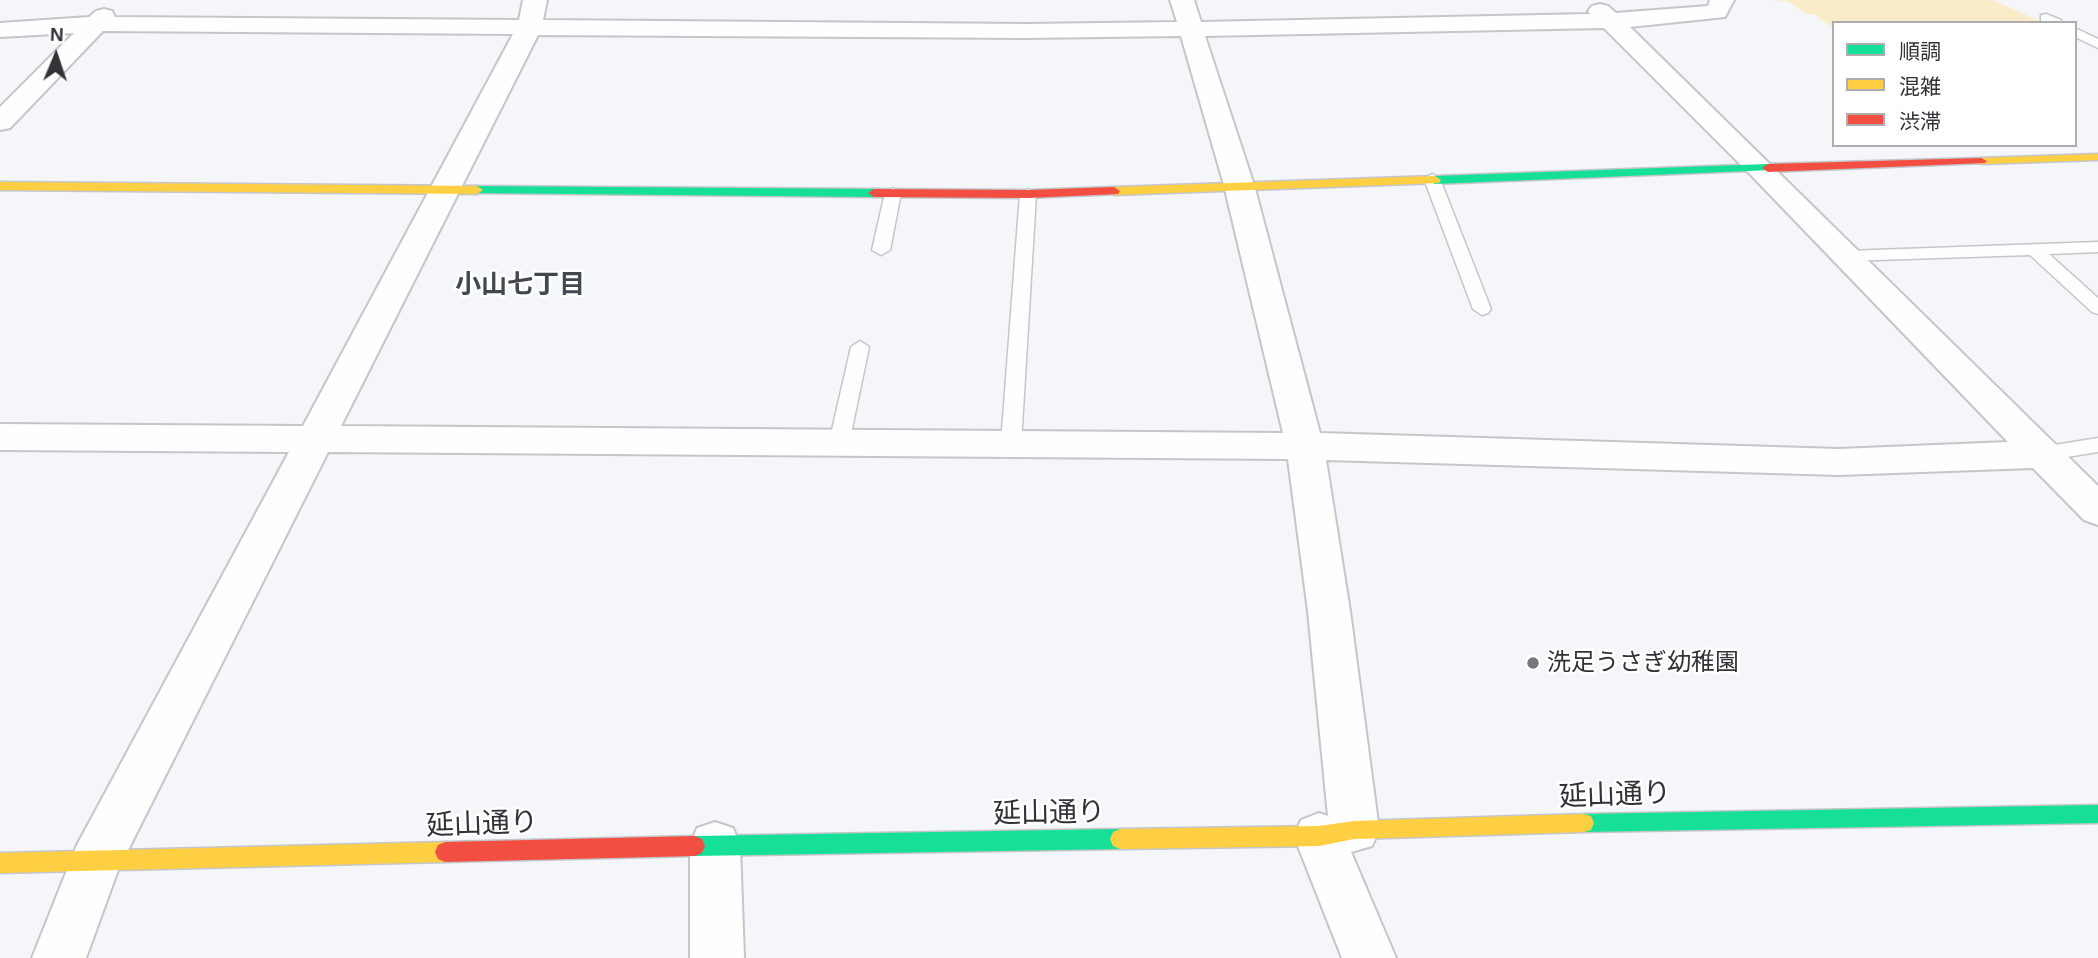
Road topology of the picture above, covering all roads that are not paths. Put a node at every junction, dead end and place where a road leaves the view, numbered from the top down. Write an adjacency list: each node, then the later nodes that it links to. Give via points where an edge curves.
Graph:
1 (119, 0): 7 (street)
2 (1182, 0): 8 (street)
3 (1587, 0): 6 (street)
4 (1721, 0): 6 (street, via 1717,12)
5 (532, 14): 7 (street); 8 (street, via 1013,31); 18 (street)
6 (1612, 21): 8 (street); 14 (street)
7 (96, 24): 9 (street); 12 (street)
8 (1191, 29): 17 (street)
9 (0, 30)
10 (2077, 33): 11 (lane)
11 (2098, 44)
12 (0, 122)
13 (2098, 157): 14 (street)
14 (1760, 167): 15 (street); 24 (street)
15 (1432, 179): 17 (street); 26 (lane)
16 (0, 186): 18 (street)
17 (1239, 186): 20 (street); 33 (street)
18 (445, 188): 19 (street); 29 (street)
19 (893, 193): 20 (street); 23 (lane)
20 (1028, 194): 31 (lane)
21 (2098, 247): 22 (lane)
22 (2034, 249): 24 (lane); 25 (lane)
23 (881, 250)
24 (1847, 256): 34 (street)
25 (2098, 308)
26 (1482, 309)
27 (860, 347): 30 (lane)
28 (0, 437): 29 (street)
29 (315, 439): 30 (street); 39 (street)
30 (839, 443): 31 (street)
31 (1011, 444): 33 (street)
32 (2098, 445): 34 (lane)
33 (1305, 446): 34 (street, via 1839,462); 37 (street, via 1329,611)
34 (2042, 454): 35 (street)
35 (2098, 510)
36 (2098, 814): 37 (street, 延山通り, via 1720,819)
37 (1336, 833): 38 (street, 延山通り); 43 (street)
38 (715, 845): 39 (street, 延山通り); 42 (street)
39 (95, 862): 40 (street, 延山通り); 41 (street)
40 (0, 863)
41 (59, 958)
42 (717, 958)
43 (1369, 958)

